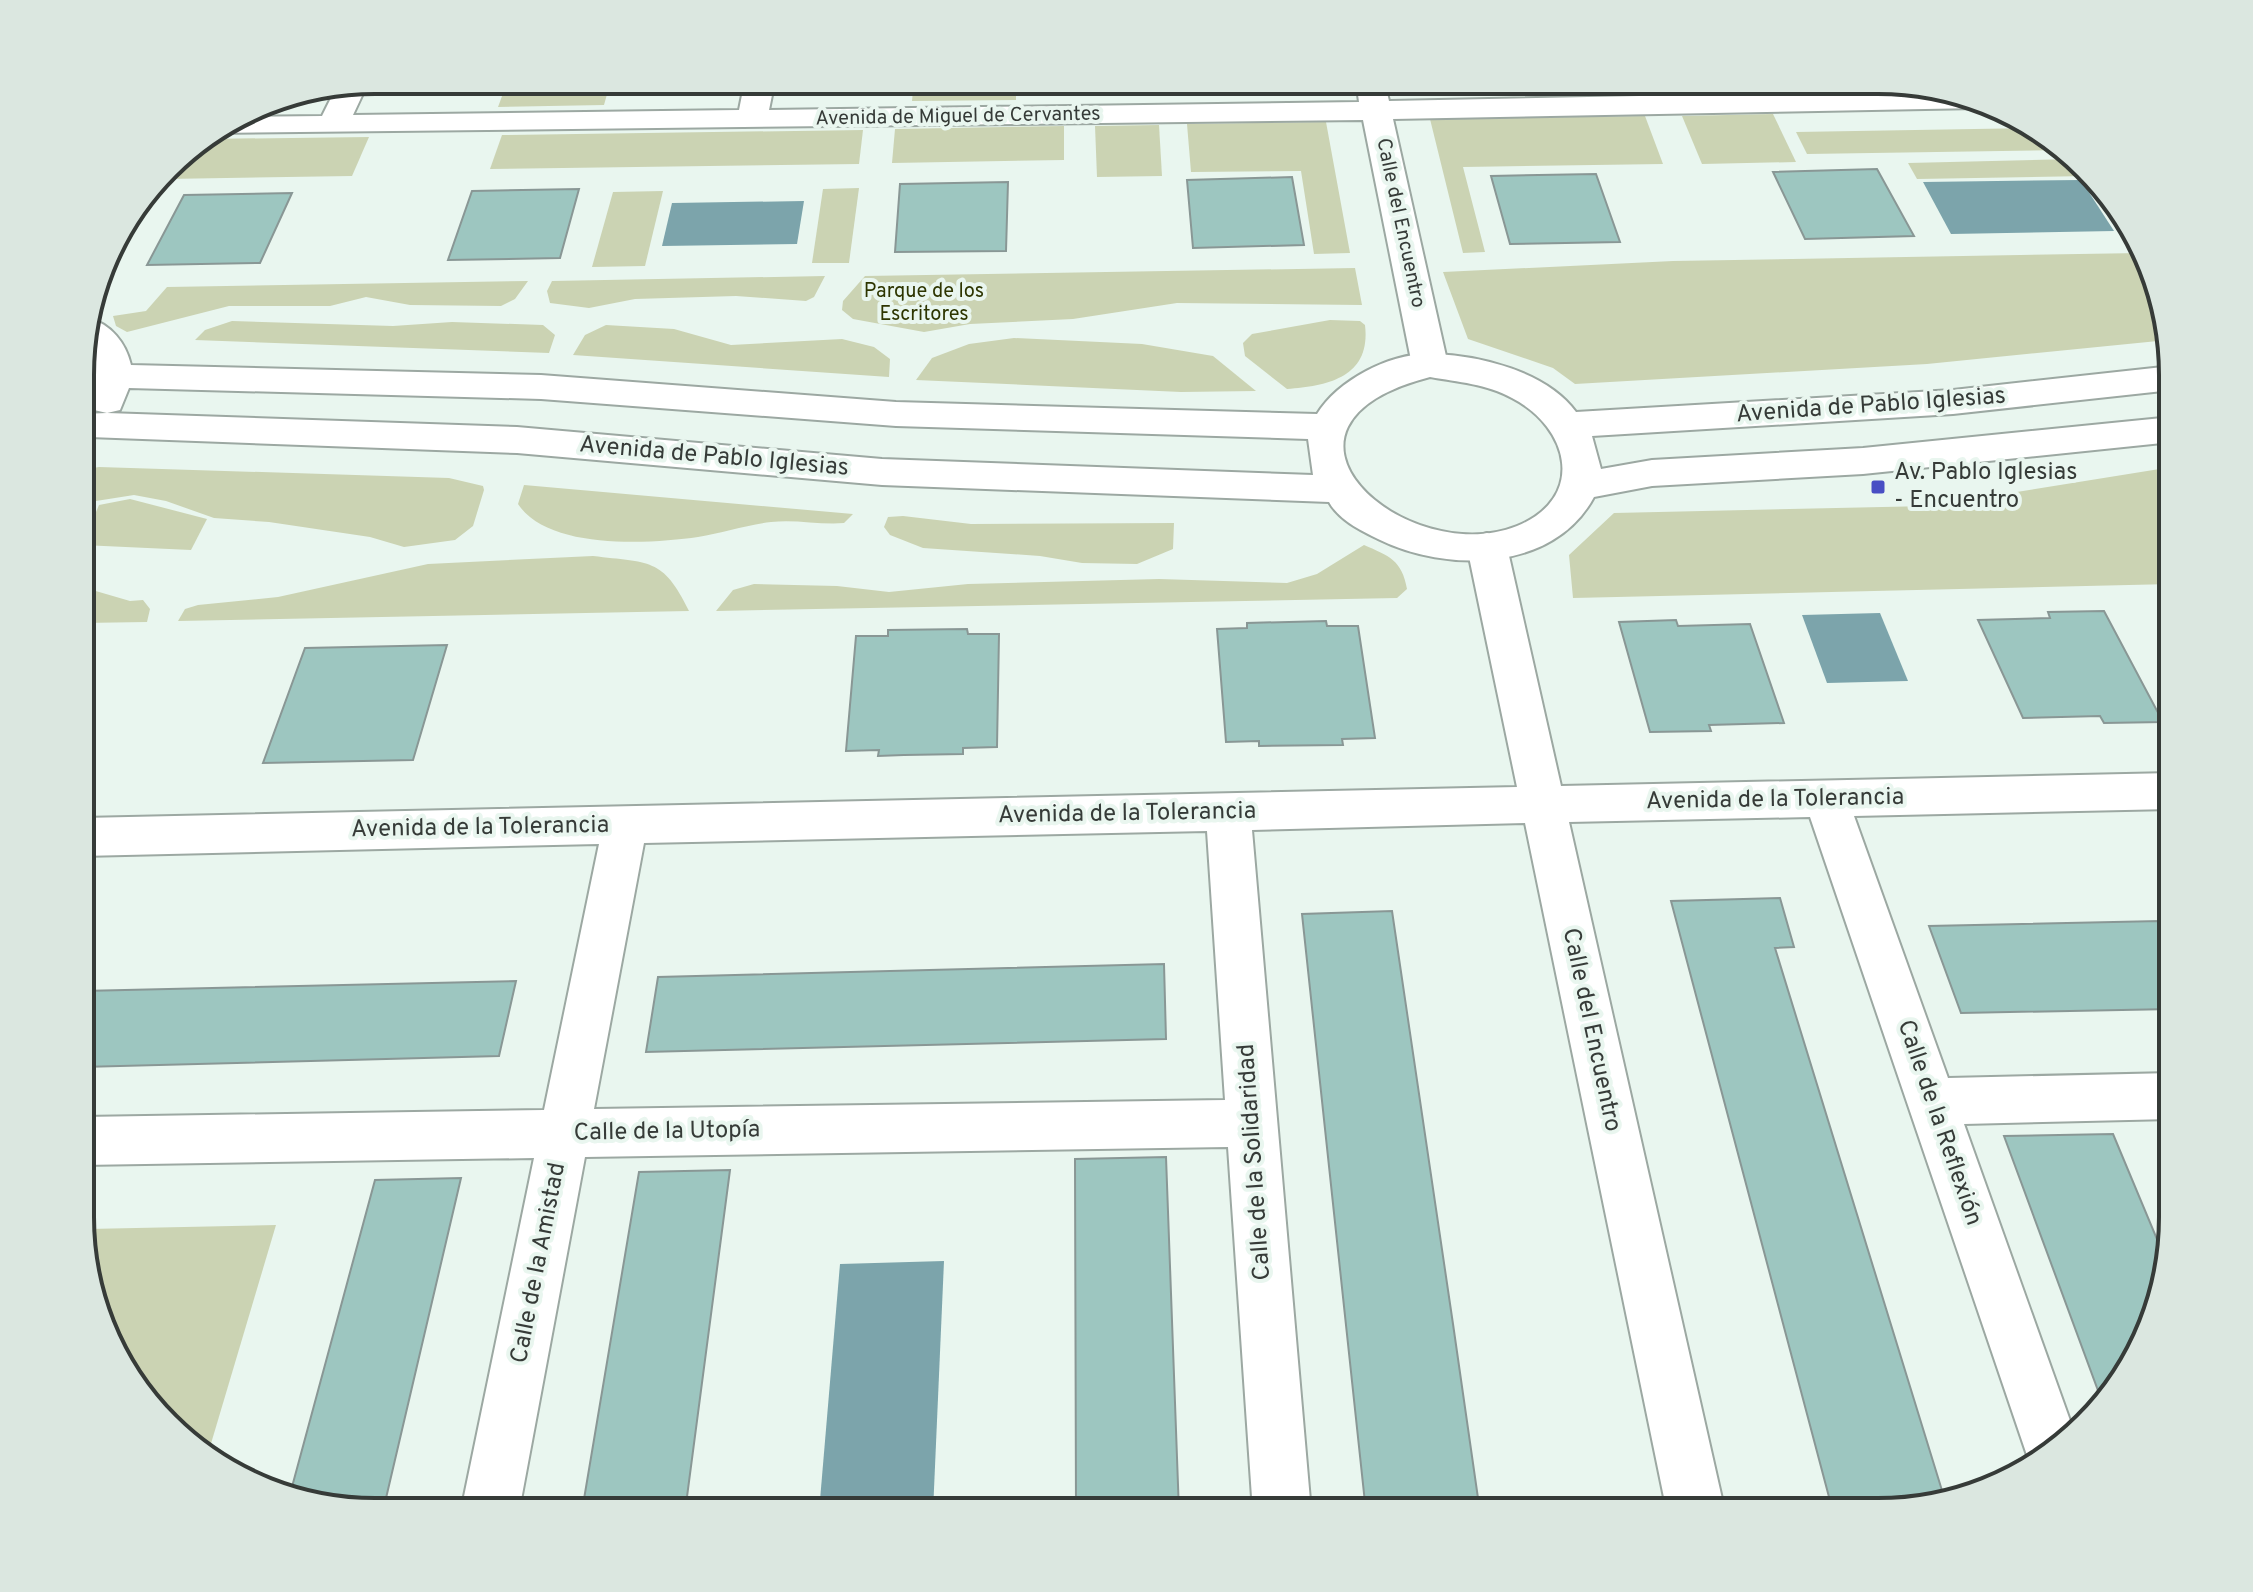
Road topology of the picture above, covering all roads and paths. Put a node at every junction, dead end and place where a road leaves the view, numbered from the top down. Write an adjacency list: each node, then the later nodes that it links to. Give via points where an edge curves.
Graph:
1 (757, 94): 9 (street)
2 (1169, 95): 8 (street)
3 (1442, 95): 6 (street, Avenida de Miguel de Cervantes)
4 (1748, 95): 7 (street, Avenida de Miguel de Cervantes)
5 (347, 96): 10 (street)
6 (1373, 96): 8 (street, Avenida de Miguel de Cervantes); 13 (street, Calle del Encuentro)
7 (1928, 98)
8 (1170, 114): 9 (street, Avenida de Miguel de Cervantes)
9 (752, 119): 10 (street, Avenida de Miguel de Cervantes)
10 (333, 124): 11 (street, Avenida de Miguel de Cervantes)
11 (246, 126)
12 (97, 335): 14 (street, via 110,349)
13 (1430, 365): 17 (street, via 1501,378 1540,398); 18 (street, via 1374,381 1344,401)
14 (115, 376): 16 (street, via 108,400); 18 (street, via 541,387 896,414)
15 (2158, 380): 17 (street, Avenida de Pablo Iglesias, via 1953,402)
16 (94, 418)
17 (1569, 425): 21 (street, via 1583,456)
18 (1327, 427): 22 (street, via 1325,458)
19 (94, 428): 22 (street, Avenida de Pablo Iglesias, via 517,440 882,472)
20 (2158, 431): 21 (street, via 1878,460 1652,473)
21 (1582, 486): 23 (street, via 1564,515 1531,536)
22 (1338, 489): 23 (street, via 1370,519 1405,537)
23 (1487, 547): 26 (street, Calle del Encuentro)
24 (2159, 791): 25 (street, Avenida de la Tolerancia)
25 (1826, 799): 26 (street, Avenida de la Tolerancia); 31 (street, Calle de la Reflexión)
26 (1543, 805): 27 (street, Avenida de la Tolerancia); 38 (street, Calle del Encuentro)
27 (1228, 812): 28 (street, Avenida de la Tolerancia); 32 (street, Calle de la Solidaridad)
28 (625, 825): 29 (street, Avenida de la Tolerancia); 33 (street, Calle de la Amistad)
29 (95, 837)
30 (2159, 1096): 31 (street)
31 (1931, 1102): 35 (street, Calle de la Reflexión)
32 (1252, 1123): 33 (street, Calle de la Utopía); 37 (street, Calle de la Solidaridad)
33 (564, 1134): 34 (street, Calle de la Utopía); 36 (street, Calle de la Amistad)
34 (95, 1141)
35 (2049, 1440)
36 (493, 1497)
37 (1281, 1498)
38 (1693, 1498)

